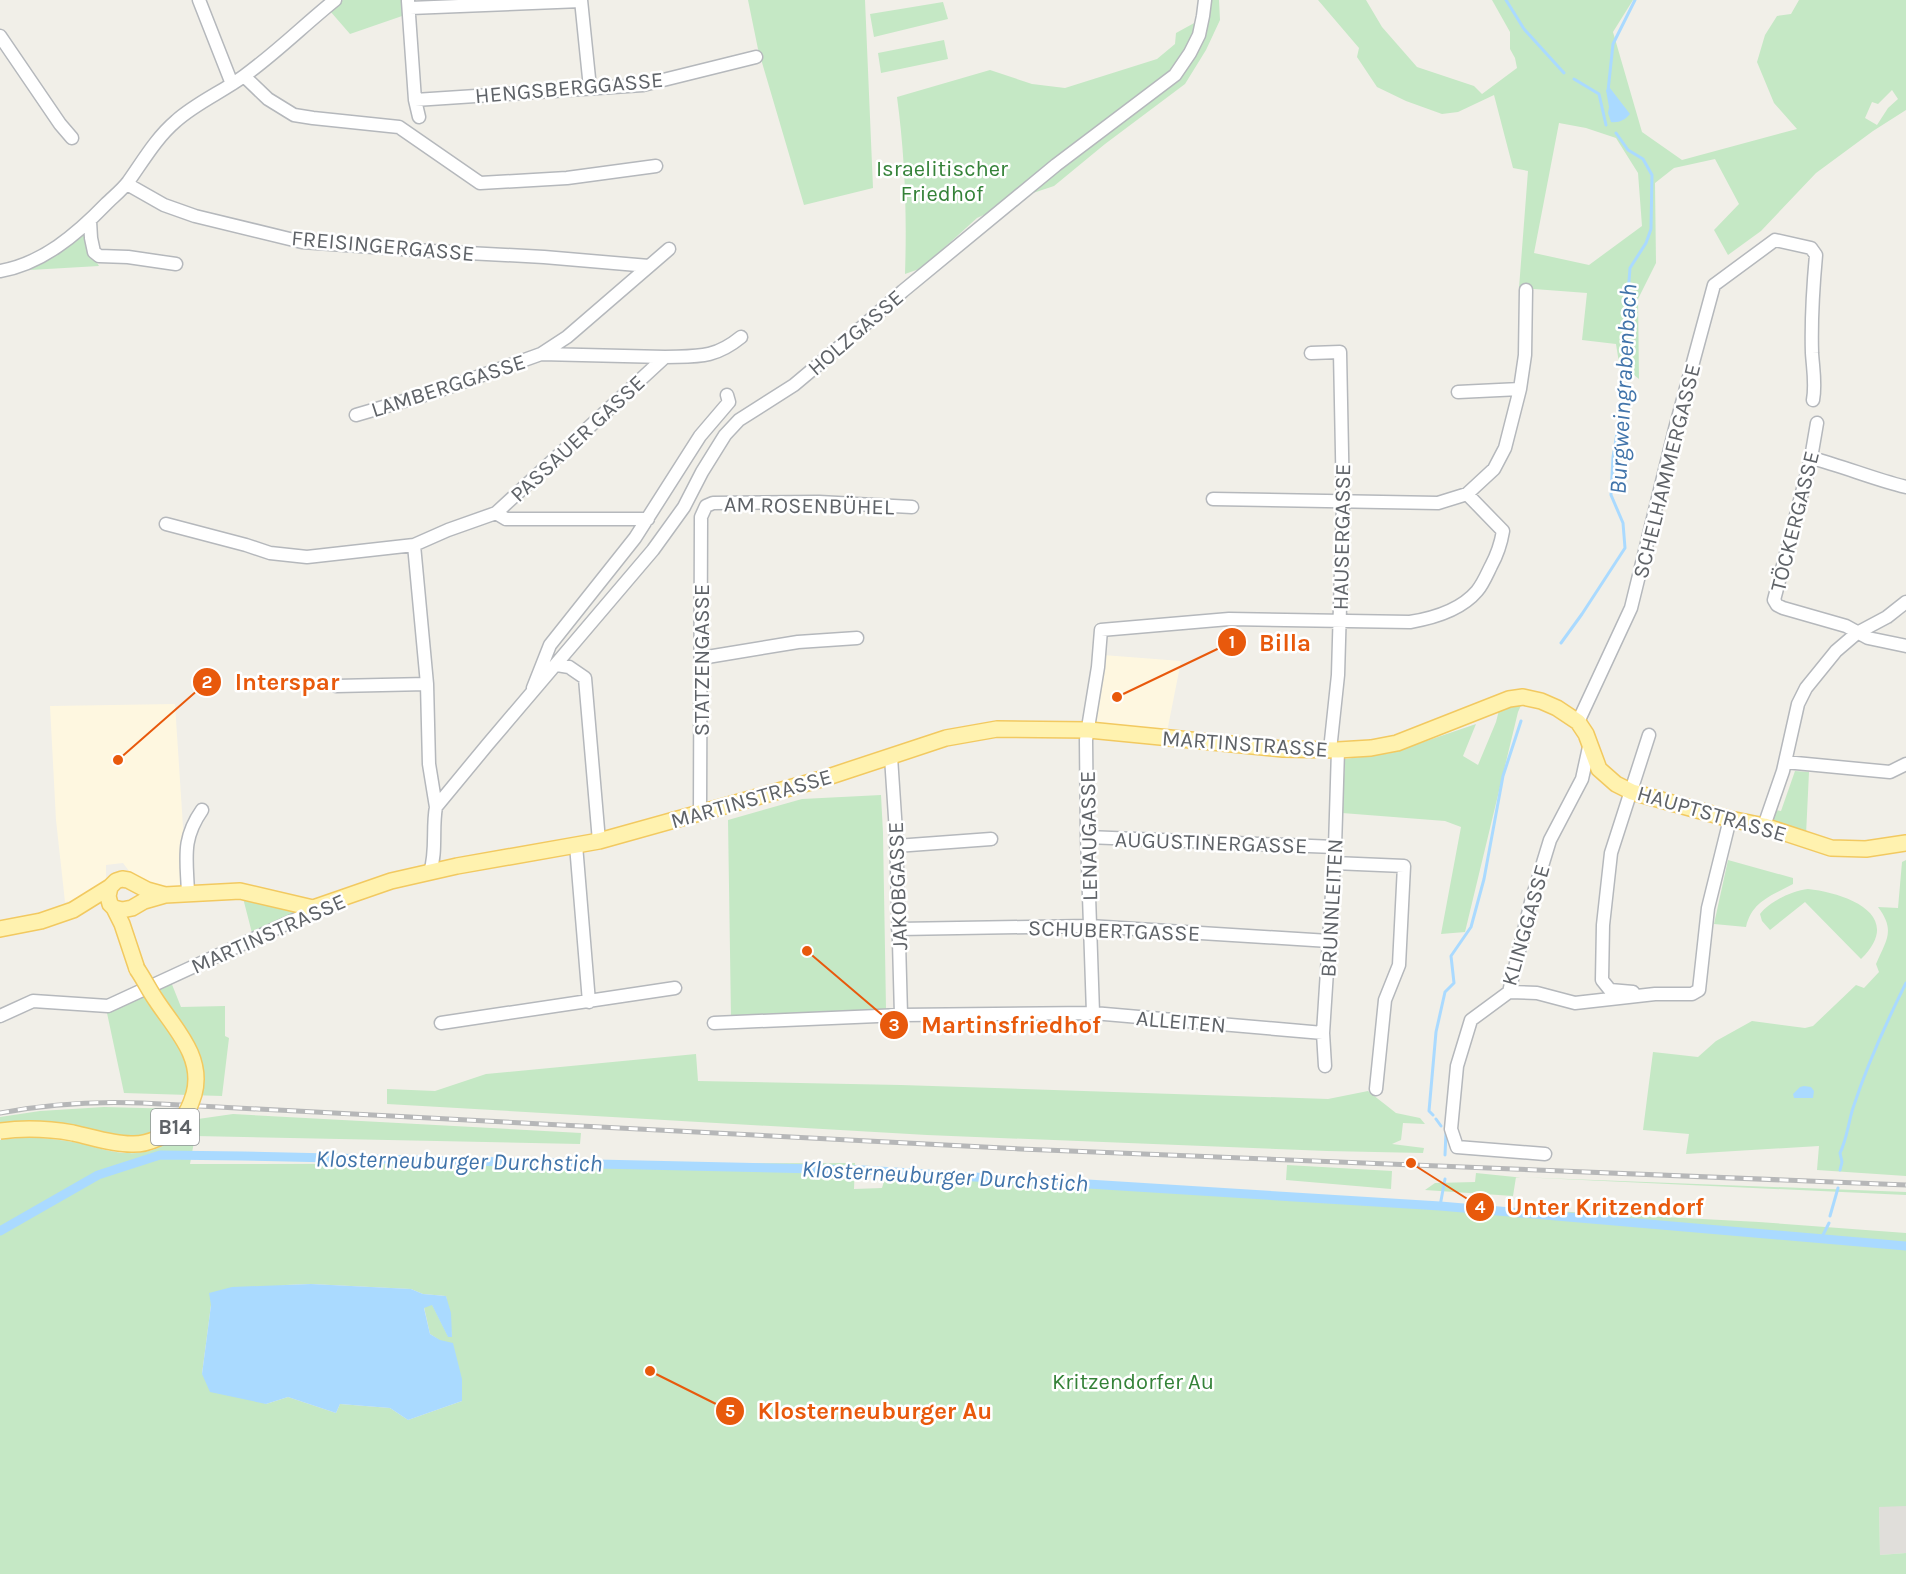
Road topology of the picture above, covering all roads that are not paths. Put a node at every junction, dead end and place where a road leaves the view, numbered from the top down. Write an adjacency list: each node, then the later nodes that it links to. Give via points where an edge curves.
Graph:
1 (199, 0): 9 (street)
2 (334, 0): 8 (street)
3 (581, 0): 5 (street); 10 (street)
4 (1205, 0): 49 (street, HOLZGASSE, via 1198,35 1175,75 1056,165 794,385 739,420 725,435 684,507 653,550)
5 (409, 4): 11 (street)
6 (0, 36): 13 (street)
7 (756, 57): 10 (street, HENGSBERGGASSE, via 643,85)
8 (244, 76): 9 (street); 14 (street, via 268,99 294,115 399,127 480,183 567,178)
9 (232, 84): 15 (street, via 176,121)
10 (590, 88): 11 (street, HENGSBERGGASSE)
11 (415, 100): 12 (street)
12 (419, 117)
13 (72, 138)
14 (656, 166)
15 (127, 184): 16 (street); 19 (street, FREISINGERGASSE, via 164,205 195,216 302,242)
16 (90, 221): 18 (street, via 92,245 99,256); 20 (street, via 32,262)
17 (669, 249): 19 (street)
18 (176, 264)
19 (649, 266): 24 (street, via 567,338)
20 (0, 271)
21 (1526, 290): 26 (street)
22 (741, 337): 25 (street, PASSAUER GASSE, via 707,356)
23 (1311, 353): 36 (street, HAUSERGASSE, via 1340,352)
24 (541, 354): 25 (street, PASSAUER GASSE); 30 (street, LAMBERGGASSE)
25 (665, 357): 39 (street, PASSAUER GASSE)
26 (1520, 389): 27 (street); 34 (street, via 1505,448 1494,469)
27 (1458, 392)
28 (727, 395): 40 (street, HOLZGASSE, via 729,402 700,436)
29 (1814, 400): 53 (street, SCHELHAMMERGASSE, via 1812,294 1816,255 1811,248 1775,240 1714,285 1631,608)
30 (356, 415)
31 (1817, 423): 32 (street, TÖCKERGASSE)
32 (1810, 458): 33 (street); 45 (street, TÖCKERGASSE, via 1774,600 1783,608)
33 (1906, 487)
34 (1467, 494): 36 (street, via 1438,503); 44 (street, via 1503,531 1494,561 1468,600 1442,614 1410,622)
35 (1213, 499): 36 (street)
36 (1343, 503): 44 (street, HAUSERGASSE)
37 (706, 506): 38 (street, AM ROSENBÜHEL, via 819,502); 48 (street, STATZENGASSE, via 701,517)
38 (912, 507)
39 (496, 513): 40 (street, PASSAUER GASSE, via 506,519); 42 (street)
40 (648, 519): 52 (street, HOLZGASSE, via 550,645)
41 (166, 524): 42 (street, via 288,556)
42 (414, 545): 50 (street)
43 (1906, 602): 45 (street)
44 (1340, 621): 54 (street, LENAUGASSE, via 1229,619 1101,630); 57 (street, HAUSERGASSE)
45 (1857, 633): 47 (street); 59 (street, via 1836,651 1806,688 1798,704)
46 (857, 638): 48 (street, via 798,642)
47 (1906, 646)
48 (701, 658): 64 (street, STATZENGASSE)
49 (557, 665): 52 (street, HOLZGASSE); 69 (street, via 569,667 585,678)
50 (427, 684): 51 (street); 62 (street, via 429,764)
51 (336, 686)
52 (530, 696): 62 (street, HOLZGASSE)
53 (1578, 722): 56 (main road, HAUPTSTRASSE); 57 (main road, MARTINSTRASSE, via 1557,708 1523,697 1397,743)
54 (1089, 730): 57 (main road, MARTINSTRASSE, via 1283,749); 58 (main road, MARTINSTRASSE, via 997,729 946,738); 67 (street, LENAUGASSE)
55 (1648, 735): 61 (street)
56 (1589, 747): 61 (main road, HAUPTSTRASSE, via 1599,769); 90 (street, KLINGGASSE, via 1582,779 1550,840)
57 (1334, 750): 73 (street, BRUNNLEITEN)
58 (891, 757): 64 (main road, MARTINSTRASSE); 72 (street, JAKOBGASSE)
59 (1785, 762): 60 (street, via 1890,772); 66 (street)
60 (1906, 764)
61 (1632, 792): 65 (main road, HAUPTSTRASSE); 91 (street, via 1611,854 1602,980 1610,990)
62 (436, 807): 75 (street)
63 (202, 810): 78 (street, via 187,841)
64 (700, 814): 69 (main road, MARTINSTRASSE)
65 (1730, 819): 66 (main road, HAUPTSTRASSE); 91 (street, via 1708,908 1699,990 1692,994)
66 (1764, 826): 70 (main road, HAUPTSTRASSE, via 1831,848 1866,849)
67 (1087, 837): 73 (street, AUGUSTINERGASSE); 84 (street, LENAUGASSE)
68 (991, 839): 72 (street)
69 (599, 842): 71 (main road, MARTINSTRASSE)
70 (1906, 843)
71 (576, 845): 75 (main road, MARTINSTRASSE); 92 (street)
72 (896, 846): 86 (street, JAKOBGASSE)
73 (1335, 847): 74 (street, BRUNNLEITEN)
74 (1334, 863): 87 (street, BRUNNLEITEN); 100 (street, via 1404,866 1399,965 1385,1000)
75 (430, 872): 82 (main road, MARTINSTRASSE)
76 (133, 883): 77 (main road, via 122,879); 79 (main road); 81 (main road, B14, via 139,894)
77 (110, 887): 80 (main road, B14); 83 (main road)
78 (188, 894): 79 (main road); 82 (main road, via 240,891)
79 (165, 895): 81 (main road)
80 (112, 906): 81 (main road, via 122,910); 83 (main road); 88 (main road, B14)
81 (134, 906): 88 (main road, B14)
82 (312, 908): 95 (street, MARTINSTRASSE, via 303,916 108,1006 33,1001)
83 (73, 910): 85 (main road)
84 (1089, 926): 86 (street, SCHUBERTGASSE); 87 (street, SCHUBERTGASSE); 93 (street, LENAUGASSE)
85 (0, 929)
86 (898, 929): 94 (street, JAKOBGASSE)
87 (1329, 941): 98 (street, BRUNNLEITEN)
88 (132, 950): 101 (main road, B14, bridge, via 137,969 186,1043 194,1062 196,1086 183,1118 161,1136 133,1144 53,1130)
89 (675, 988): 92 (street)
90 (1509, 992): 91 (street, via 1537,993 1575,1003); 102 (street, KLINGGASSE, via 1471,1020 1457,1066 1450,1128 1457,1147)
91 (1655, 994)
92 (589, 1002): 96 (street)
93 (1093, 1013): 94 (street, ALLEITEN); 98 (street, ALLEITEN)
94 (901, 1015): 97 (street, ALLEITEN)
95 (0, 1016)
96 (441, 1023)
97 (714, 1023)
98 (1323, 1033): 99 (street, BRUNNLEITEN)
99 (1325, 1066)
100 (1376, 1089)
101 (0, 1131)
102 (1545, 1154)

